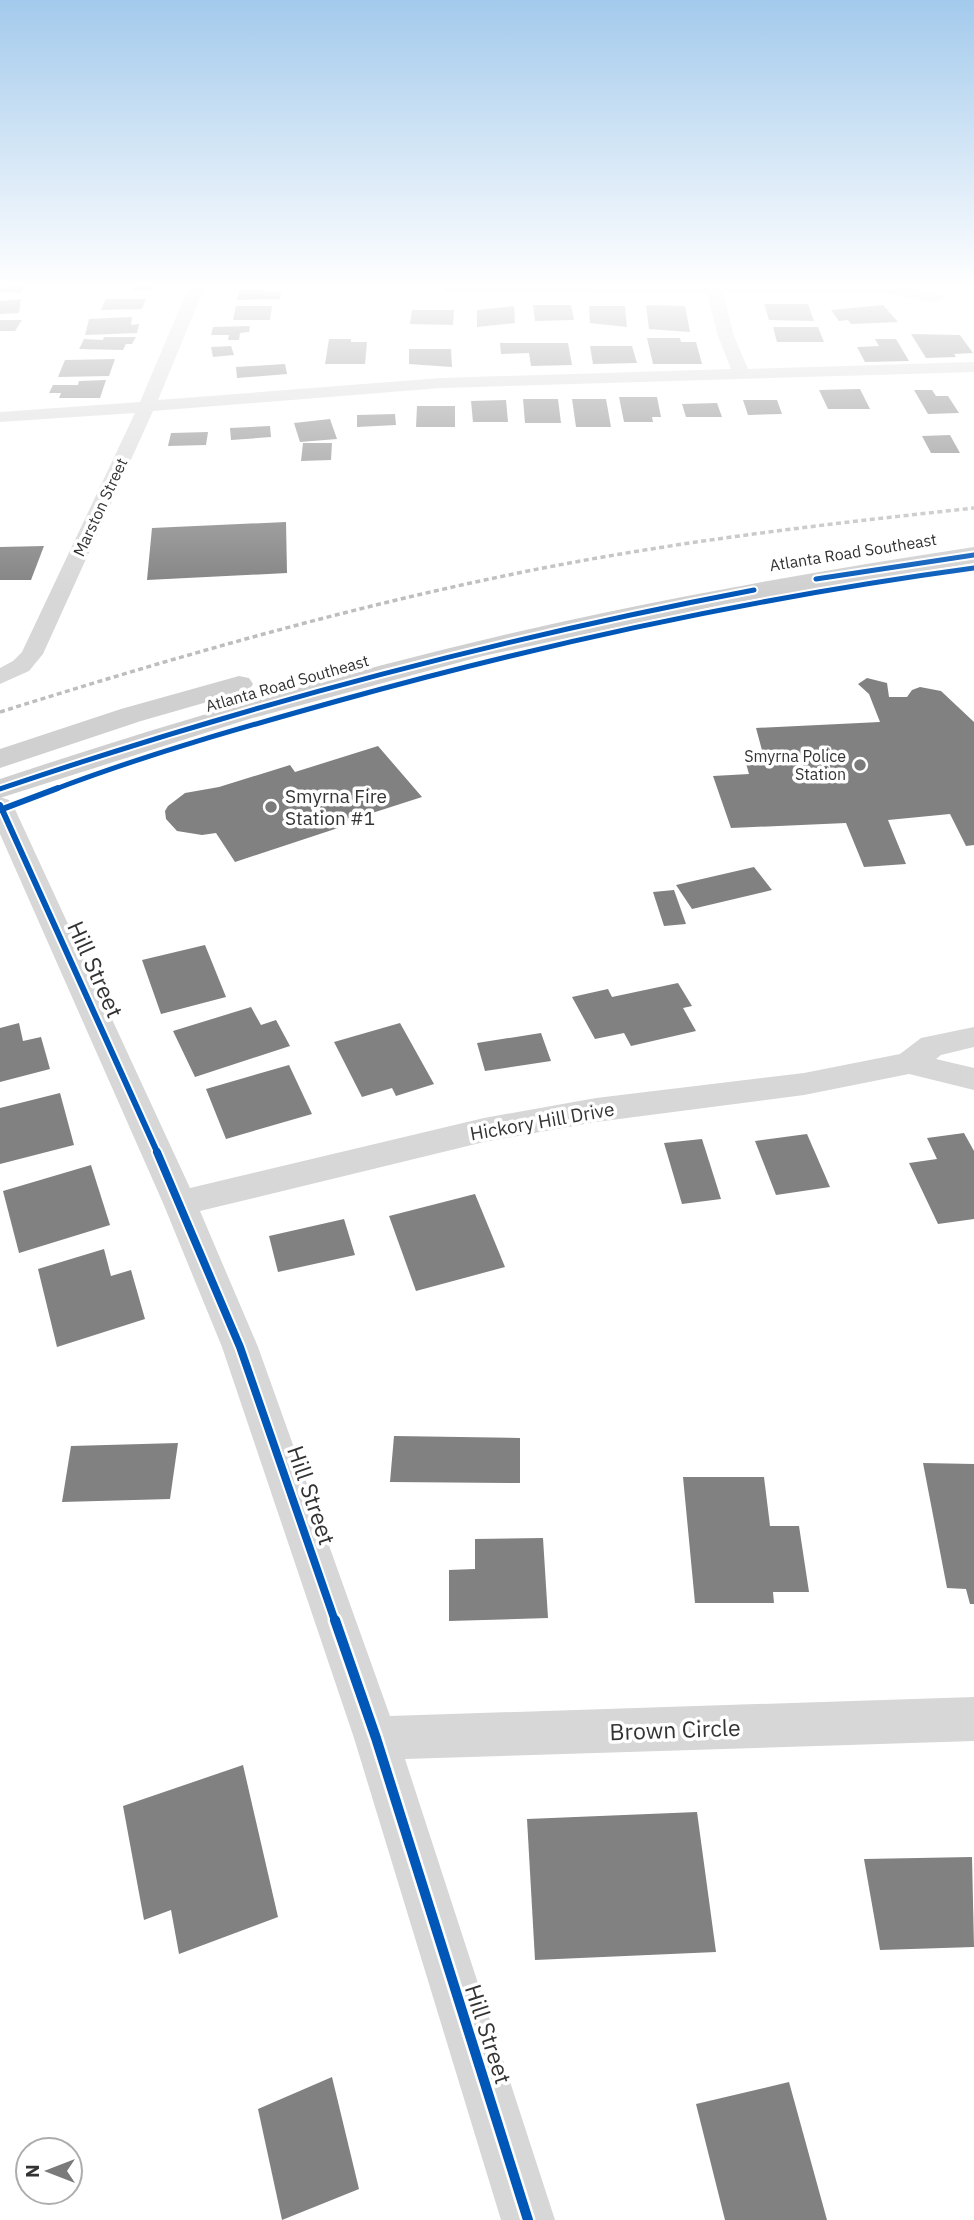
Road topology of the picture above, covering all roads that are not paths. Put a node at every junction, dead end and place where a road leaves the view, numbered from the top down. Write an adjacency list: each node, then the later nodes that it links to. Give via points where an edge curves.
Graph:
1 (155, 388): 3 (street, Marston Street)
2 (382, 388): 3 (street)
3 (147, 406): 4 (street); 9 (street, Marston Street, via 32,654)
4 (0, 417)
5 (974, 534): 7 (main road, Atlanta Road Southeast, via 689,579)
6 (974, 555): 11 (main road, Atlanta Road Southeast, via 687,602 501,642 214,718)
7 (476, 624)
8 (268, 676): 10 (main road, Atlanta Road Southeast)
9 (0, 677)
10 (0, 759)
11 (0, 789)
12 (0, 804): 16 (street, Hill Street)
13 (974, 1037): 14 (street, Hickory Hill Drive, via 932,1046)
14 (909, 1063): 15 (street, Hickory Hill Drive); 16 (street, Hickory Hill Drive, via 804,1084 596,1110 484,1130)
15 (974, 1079)
16 (180, 1203): 18 (street, Hill Street, via 240,1347)
17 (974, 1718): 18 (street, Brown Circle)
18 (376, 1738): 19 (street, Hill Street)
19 (528, 2220)

